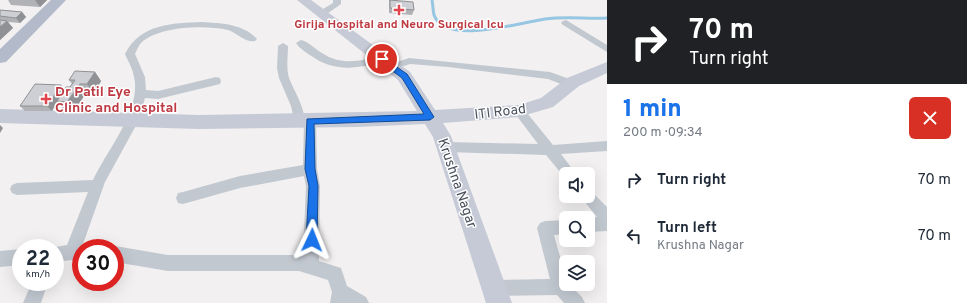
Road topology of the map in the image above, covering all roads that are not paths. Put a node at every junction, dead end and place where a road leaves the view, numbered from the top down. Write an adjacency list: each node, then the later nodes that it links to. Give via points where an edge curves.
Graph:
1 (59, 0): 11 (main road)
2 (303, 0): 5 (main road, Krushna Nagar)
3 (347, 0): 4 (street)
4 (337, 2): 5 (street)
5 (321, 14): 12 (main road, Krushna Nagar)
6 (566, 22): 10 (street)
7 (252, 40): 16 (street, via 240,31 220,26 185,26 154,31 138,41 130,54 140,77)
8 (301, 43): 12 (street, via 317,57 335,64 353,66)
9 (283, 46): 21 (street, via 284,78)
10 (607, 49)
11 (0, 58)
12 (387, 63): 15 (street, via 409,61 448,64 550,76); 19 (main road, Krushna Nagar, via 404,76)
13 (607, 67): 15 (main road, ITI Road)
14 (216, 81): 16 (street, via 158,95)
15 (571, 84): 17 (main road, ITI Road, via 547,103)
16 (140, 93): 20 (street)
17 (520, 111): 19 (main road, ITI Road); 24 (street)
18 (0, 116): 20 (main road, ITI Road)
19 (430, 117): 21 (main road, ITI Road); 23 (main road, Krushna Nagar)
20 (133, 120): 21 (main road, ITI Road); 27 (street)
21 (304, 121): 26 (street)
22 (607, 146): 24 (street)
23 (446, 147): 24 (street); 44 (main road, Krushna Nagar)
24 (550, 150): 25 (street)
25 (563, 167)
26 (310, 169): 29 (street, via 240,182); 39 (street, via 313,186)
27 (97, 186): 28 (street); 35 (street)
28 (17, 189)
29 (183, 198)
30 (593, 203): 31 (street)
31 (607, 218)
32 (607, 224): 33 (street)
33 (595, 225)
34 (559, 227): 40 (street, via 545,228)
35 (81, 239)
36 (124, 256): 39 (street, via 168,263 299,263)
37 (12, 259): 38 (street)
38 (1, 261)
39 (311, 267): 45 (street, via 335,274)
40 (559, 283)
41 (559, 287): 44 (street)
42 (37, 291): 46 (street)
43 (564, 291): 48 (street)
44 (497, 296)
45 (339, 297): 47 (street)
46 (32, 303)
47 (360, 303)
48 (576, 303)

